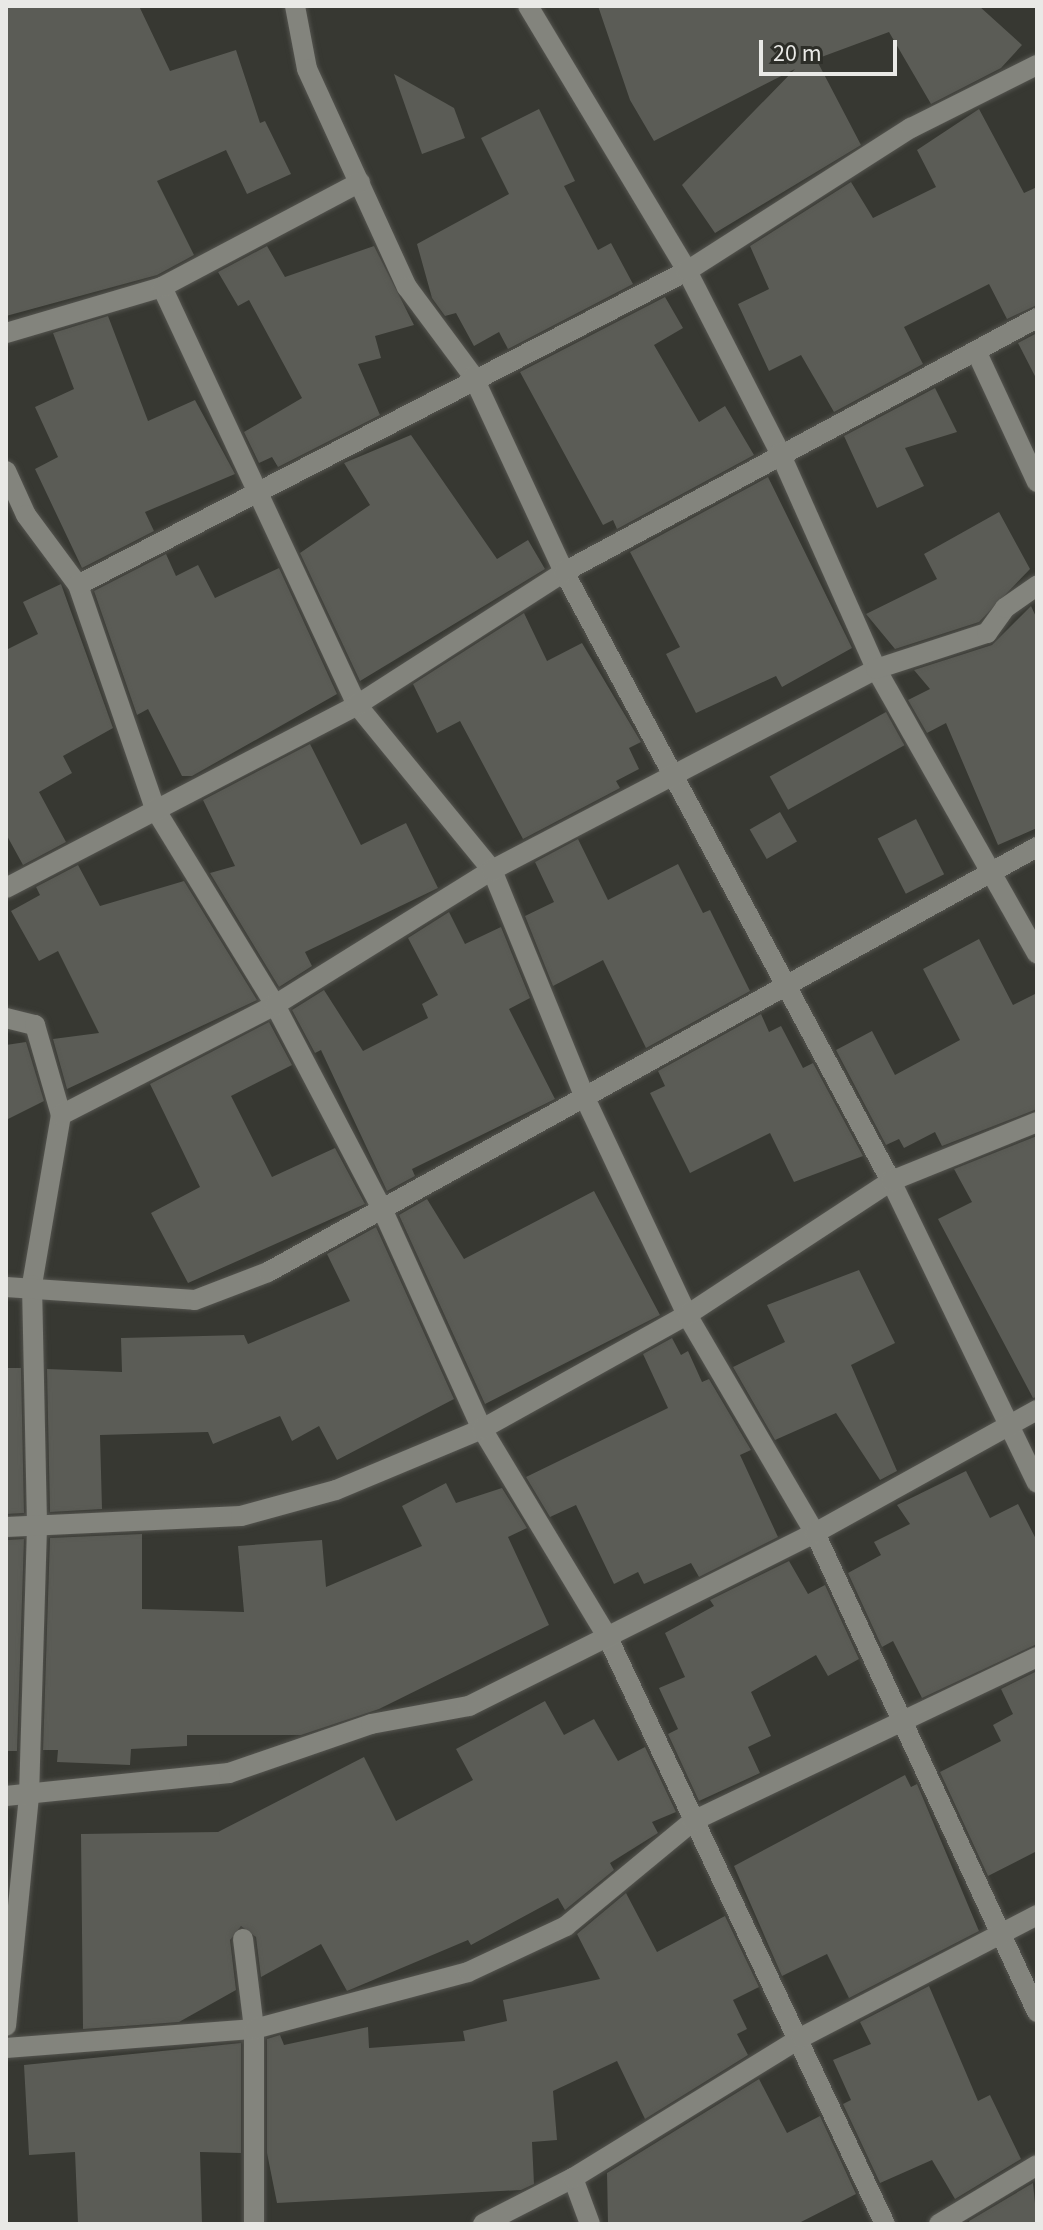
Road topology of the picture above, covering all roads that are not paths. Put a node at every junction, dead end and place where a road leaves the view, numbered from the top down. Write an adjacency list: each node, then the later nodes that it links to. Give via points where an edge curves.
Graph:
1 (295, 6): 4 (street, via 307,69)
2 (528, 6): 5 (street)
3 (1037, 65): 5 (street, via 911,128)
4 (360, 182): 6 (street); 10 (street, via 407,287)
5 (687, 271): 10 (street); 11 (street)
6 (162, 287): 8 (street); 14 (street)
7 (1037, 318): 9 (street)
8 (6, 333)
9 (978, 355): 11 (street); 13 (street)
10 (473, 376): 14 (street); 15 (street)
11 (780, 453): 15 (street); 18 (street)
12 (6, 471): 16 (street, via 26,515)
13 (1037, 482)
14 (256, 498): 16 (street); 19 (street)
15 (564, 572): 19 (street); 20 (street)
16 (78, 585): 21 (street)
17 (1037, 586): 18 (street, via 1005,608 987,633)
18 (876, 669): 20 (street); 23 (street)
19 (357, 705): 21 (street); 24 (street)
20 (673, 781): 24 (street); 27 (street)
21 (155, 809): 25 (street); 28 (street)
22 (1037, 847): 23 (street)
23 (994, 867): 26 (street); 27 (street)
24 (492, 870): 28 (street); 30 (street)
25 (6, 888)
26 (1037, 954)
27 (787, 982): 30 (street); 33 (street)
28 (275, 1005): 31 (street); 34 (street)
29 (6, 1018): 31 (street, via 35,1025)
30 (585, 1098): 34 (street); 37 (street)
31 (61, 1115): 35 (street)
32 (1037, 1122): 33 (street)
33 (891, 1181): 37 (street); 39 (street)
34 (383, 1211): 35 (street, via 268,1272 195,1300); 40 (street)
35 (32, 1285): 36 (street); 43 (street)
36 (6, 1287)
37 (687, 1315): 40 (street); 44 (street)
38 (1037, 1410): 39 (street)
39 (1012, 1423): 41 (street); 44 (street)
40 (482, 1429): 43 (street, via 336,1490 241,1516); 45 (street)
41 (1037, 1483)
42 (6, 1527): 43 (street)
43 (37, 1527): 49 (street)
44 (815, 1533): 45 (street); 47 (street)
45 (607, 1636): 49 (street, via 469,1706 371,1724 229,1773); 50 (street)
46 (1037, 1657): 47 (street)
47 (902, 1725): 50 (street); 52 (street)
48 (6, 1796): 49 (street)
49 (29, 1796): 55 (street)
50 (693, 1821): 56 (street, via 566,1926 518,1952 395,1996); 57 (street)
51 (1037, 1915): 52 (street)
52 (995, 1933): 54 (street); 57 (street)
53 (243, 1939): 56 (street)
54 (1037, 2012)
55 (6, 2026)
56 (254, 2029): 58 (street); 61 (street)
57 (802, 2037): 60 (street); 64 (street)
58 (6, 2048)
59 (1037, 2165): 65 (street)
60 (573, 2178): 62 (street); 63 (street)
61 (254, 2224)
62 (483, 2224)
63 (590, 2224)
64 (885, 2224)
65 (939, 2224)

